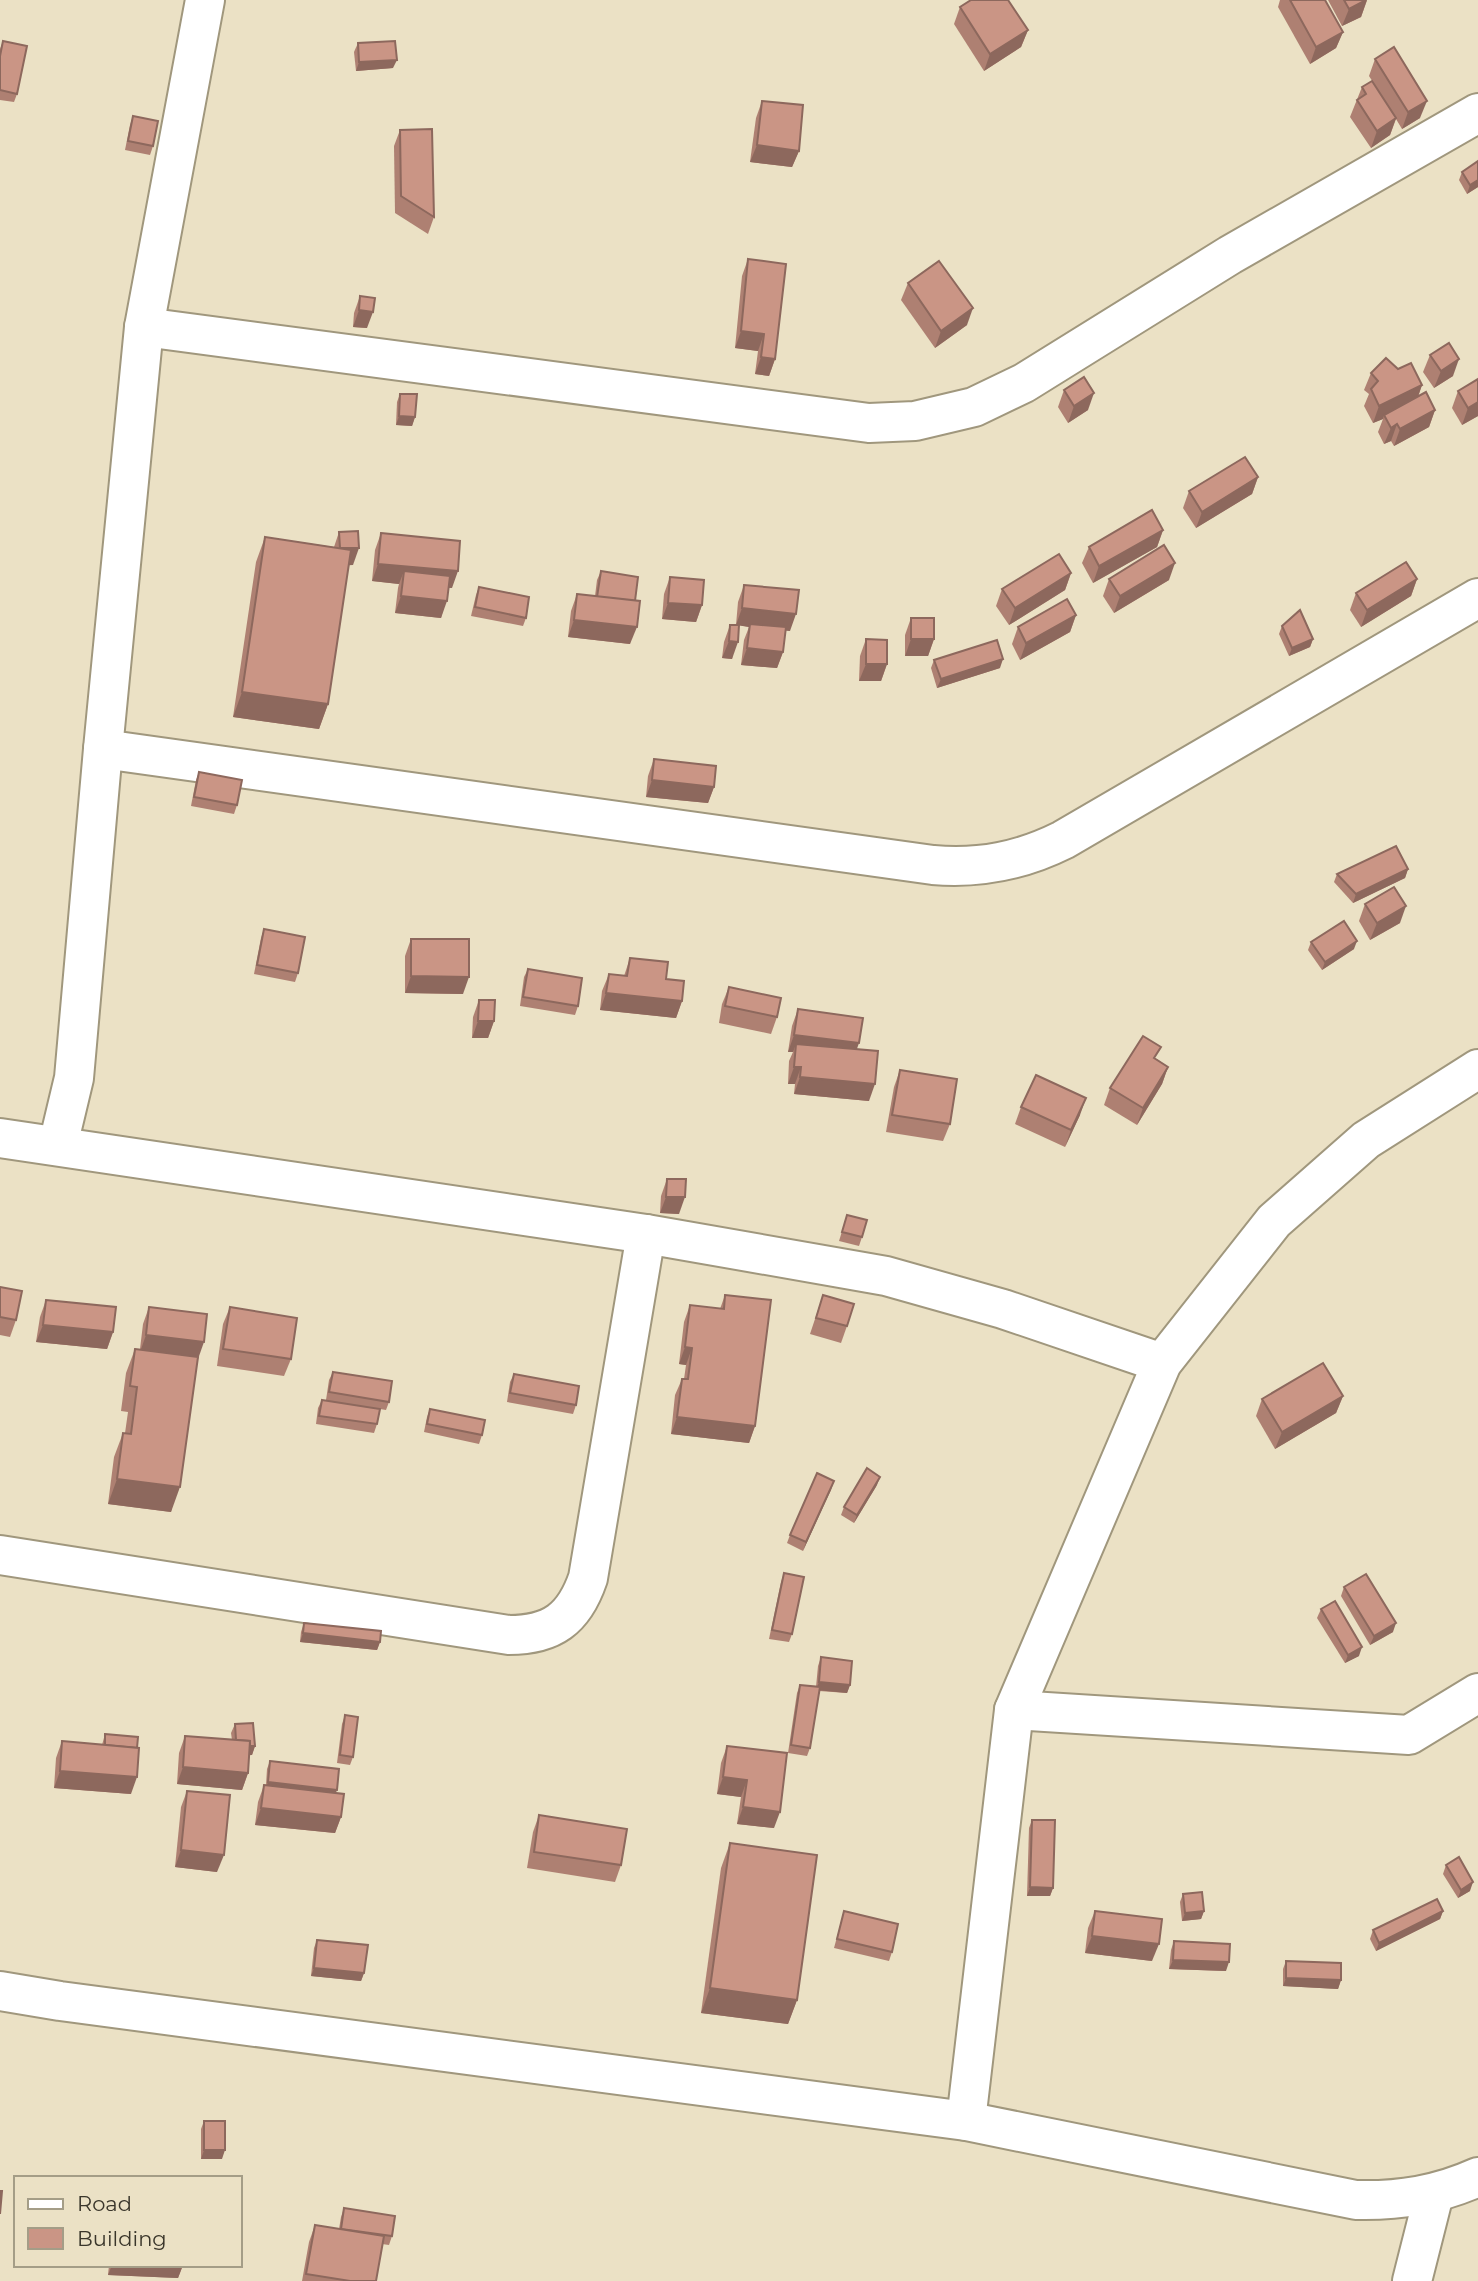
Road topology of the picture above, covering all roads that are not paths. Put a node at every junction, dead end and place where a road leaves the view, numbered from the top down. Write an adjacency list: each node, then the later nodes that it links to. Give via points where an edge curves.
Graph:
1 (205, 0): 3 (street)
2 (1478, 113): 3 (street, via 1230,255 1024,383 974,407 915,421 869,423)
3 (144, 327): 5 (street)
4 (1478, 598): 5 (street, via 1063,840 1022,858 978,866 933,865)
5 (103, 749): 8 (street, via 74,1078)
6 (1478, 1069): 10 (street, via 1366,1140 1274,1221)
7 (0, 1138): 8 (street)
8 (58, 1145): 9 (street)
9 (646, 1234): 10 (street, via 886,1276 1003,1309); 11 (street, via 588,1578 581,1599 551,1628 509,1635)
10 (1161, 1363): 13 (street)
11 (0, 1555)
12 (1478, 1693): 13 (street, via 1409,1735)
13 (1014, 1710): 15 (street)
14 (0, 1991): 15 (street)
15 (966, 2121): 17 (street, via 1330,2196 1382,2201)
16 (1478, 2177): 17 (street)
17 (1434, 2194): 18 (street)
18 (1412, 2281)

